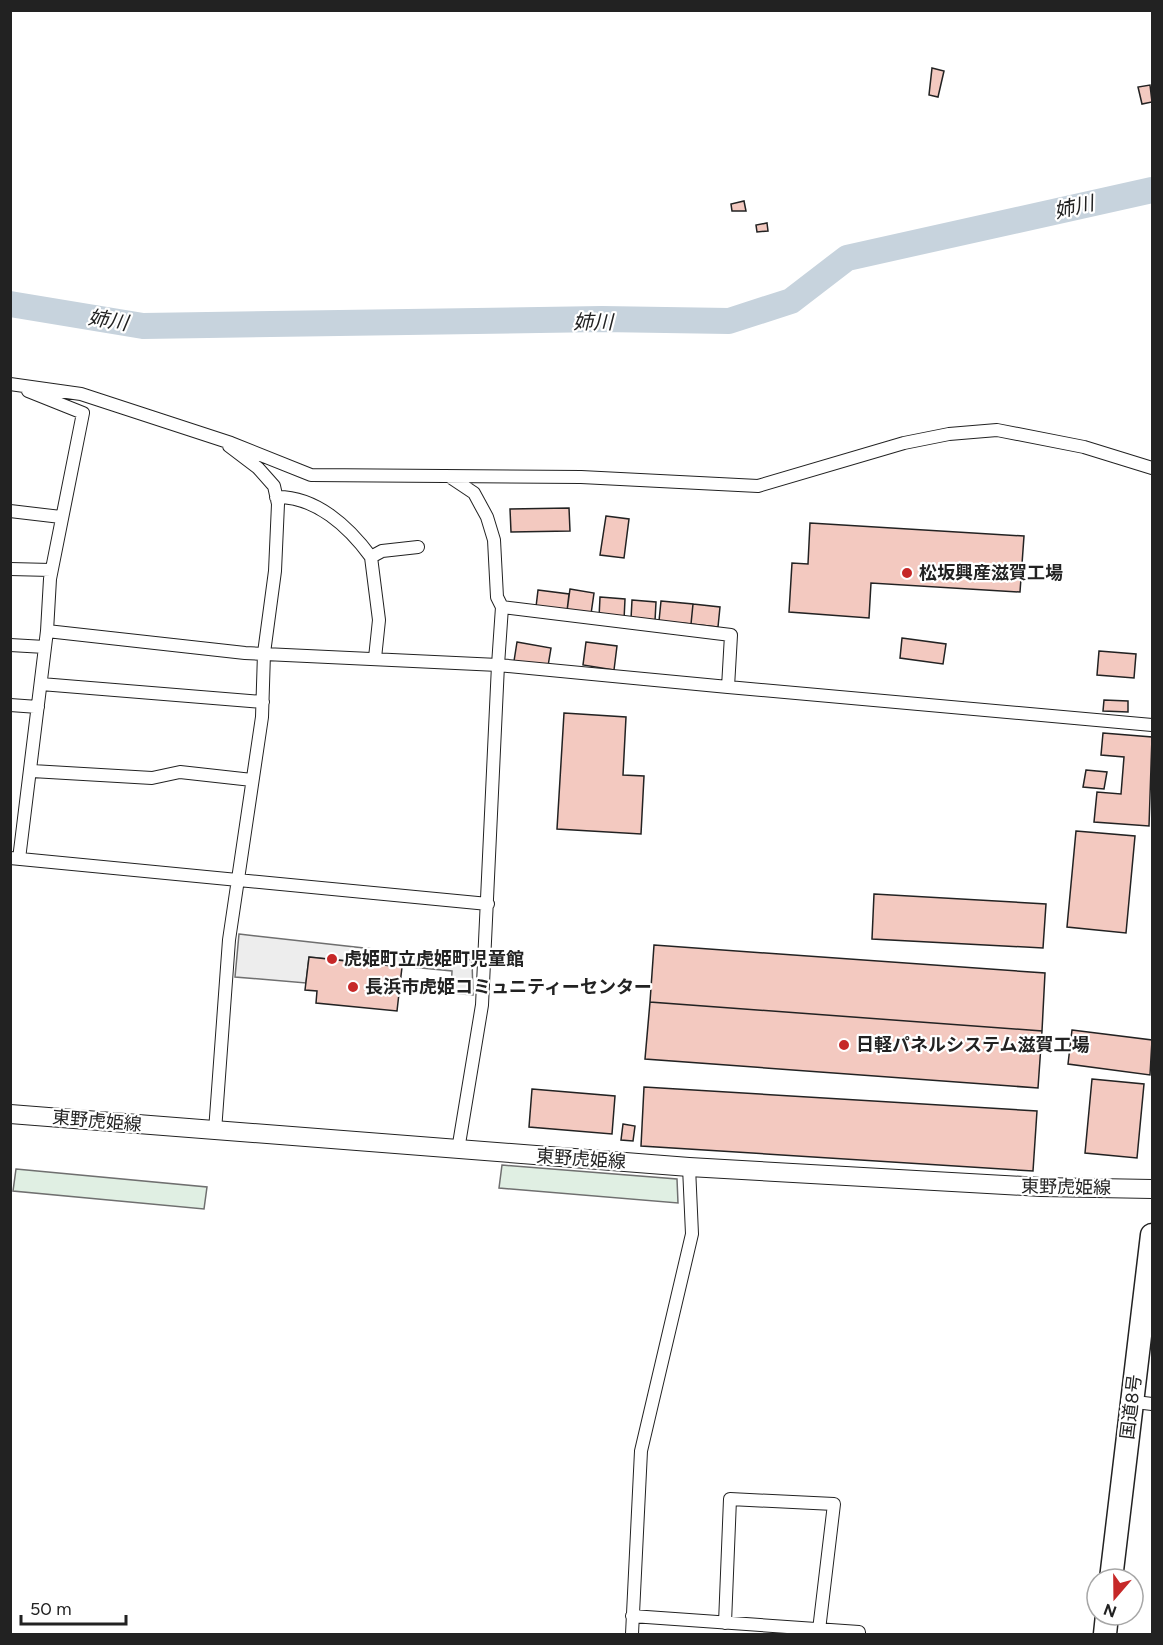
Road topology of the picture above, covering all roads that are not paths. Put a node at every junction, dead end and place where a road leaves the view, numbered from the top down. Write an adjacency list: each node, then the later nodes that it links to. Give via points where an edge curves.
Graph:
1 (13, 384): 2 (street, via 81,394); 7 (street, via 83,413)
2 (222, 440): 4 (street, via 311,475); 5 (street, via 258,468 274,486)
3 (1152, 468): 4 (street, via 1084,447 997,430 904,442 758,486 581,477)
4 (450, 477): 12 (street, via 474,493 487,517 494,540 497,597)
5 (276, 497): 9 (street, via 293,496 337,519); 16 (street, via 275,572)
6 (10, 511): 7 (street)
7 (61, 517): 11 (street)
8 (418, 547): 9 (street, via 382,551)
9 (371, 557): 17 (street, via 379,620)
10 (10, 569): 11 (street)
11 (51, 570): 13 (street)
12 (502, 607): 18 (street); 20 (street, via 731,634)
13 (46, 631): 15 (street); 16 (street)
14 (10, 645): 15 (street)
15 (45, 647): 19 (street)
16 (264, 652): 17 (street); 21 (street)
17 (375, 658): 18 (street)
18 (498, 665): 20 (street); 29 (street)
19 (41, 684): 21 (street); 23 (street)
20 (728, 687): 24 (street)
21 (263, 702): 26 (street)
22 (10, 705): 23 (street)
23 (38, 707): 25 (street)
24 (1152, 725)
25 (32, 771): 26 (street, via 152,778 180,772); 27 (street)
26 (252, 780): 28 (street)
27 (15, 858): 28 (street)
28 (236, 879): 29 (street); 31 (street)
29 (488, 904): 32 (street, via 482,1005)
30 (10, 1114): 31 (main road, 東野虎姫線)
31 (215, 1131): 32 (main road, 東野虎姫線)
32 (458, 1150): 33 (main road, 東野虎姫線)
33 (689, 1167): 34 (main road, 東野虎姫線, via 1041,1187); 38 (street, via 692,1234 641,1451)
34 (1152, 1189)
35 (1152, 1235): 36 (highway, 国道8号)
36 (1137, 1403): 37 (highway, 国道8号)
37 (1113, 1567)
38 (632, 1616): 39 (street); 41 (street)
39 (725, 1623): 40 (street); 40 (street, via 730,1499 834,1504)
40 (819, 1630): 42 (street)
41 (632, 1635)
42 (859, 1635)

